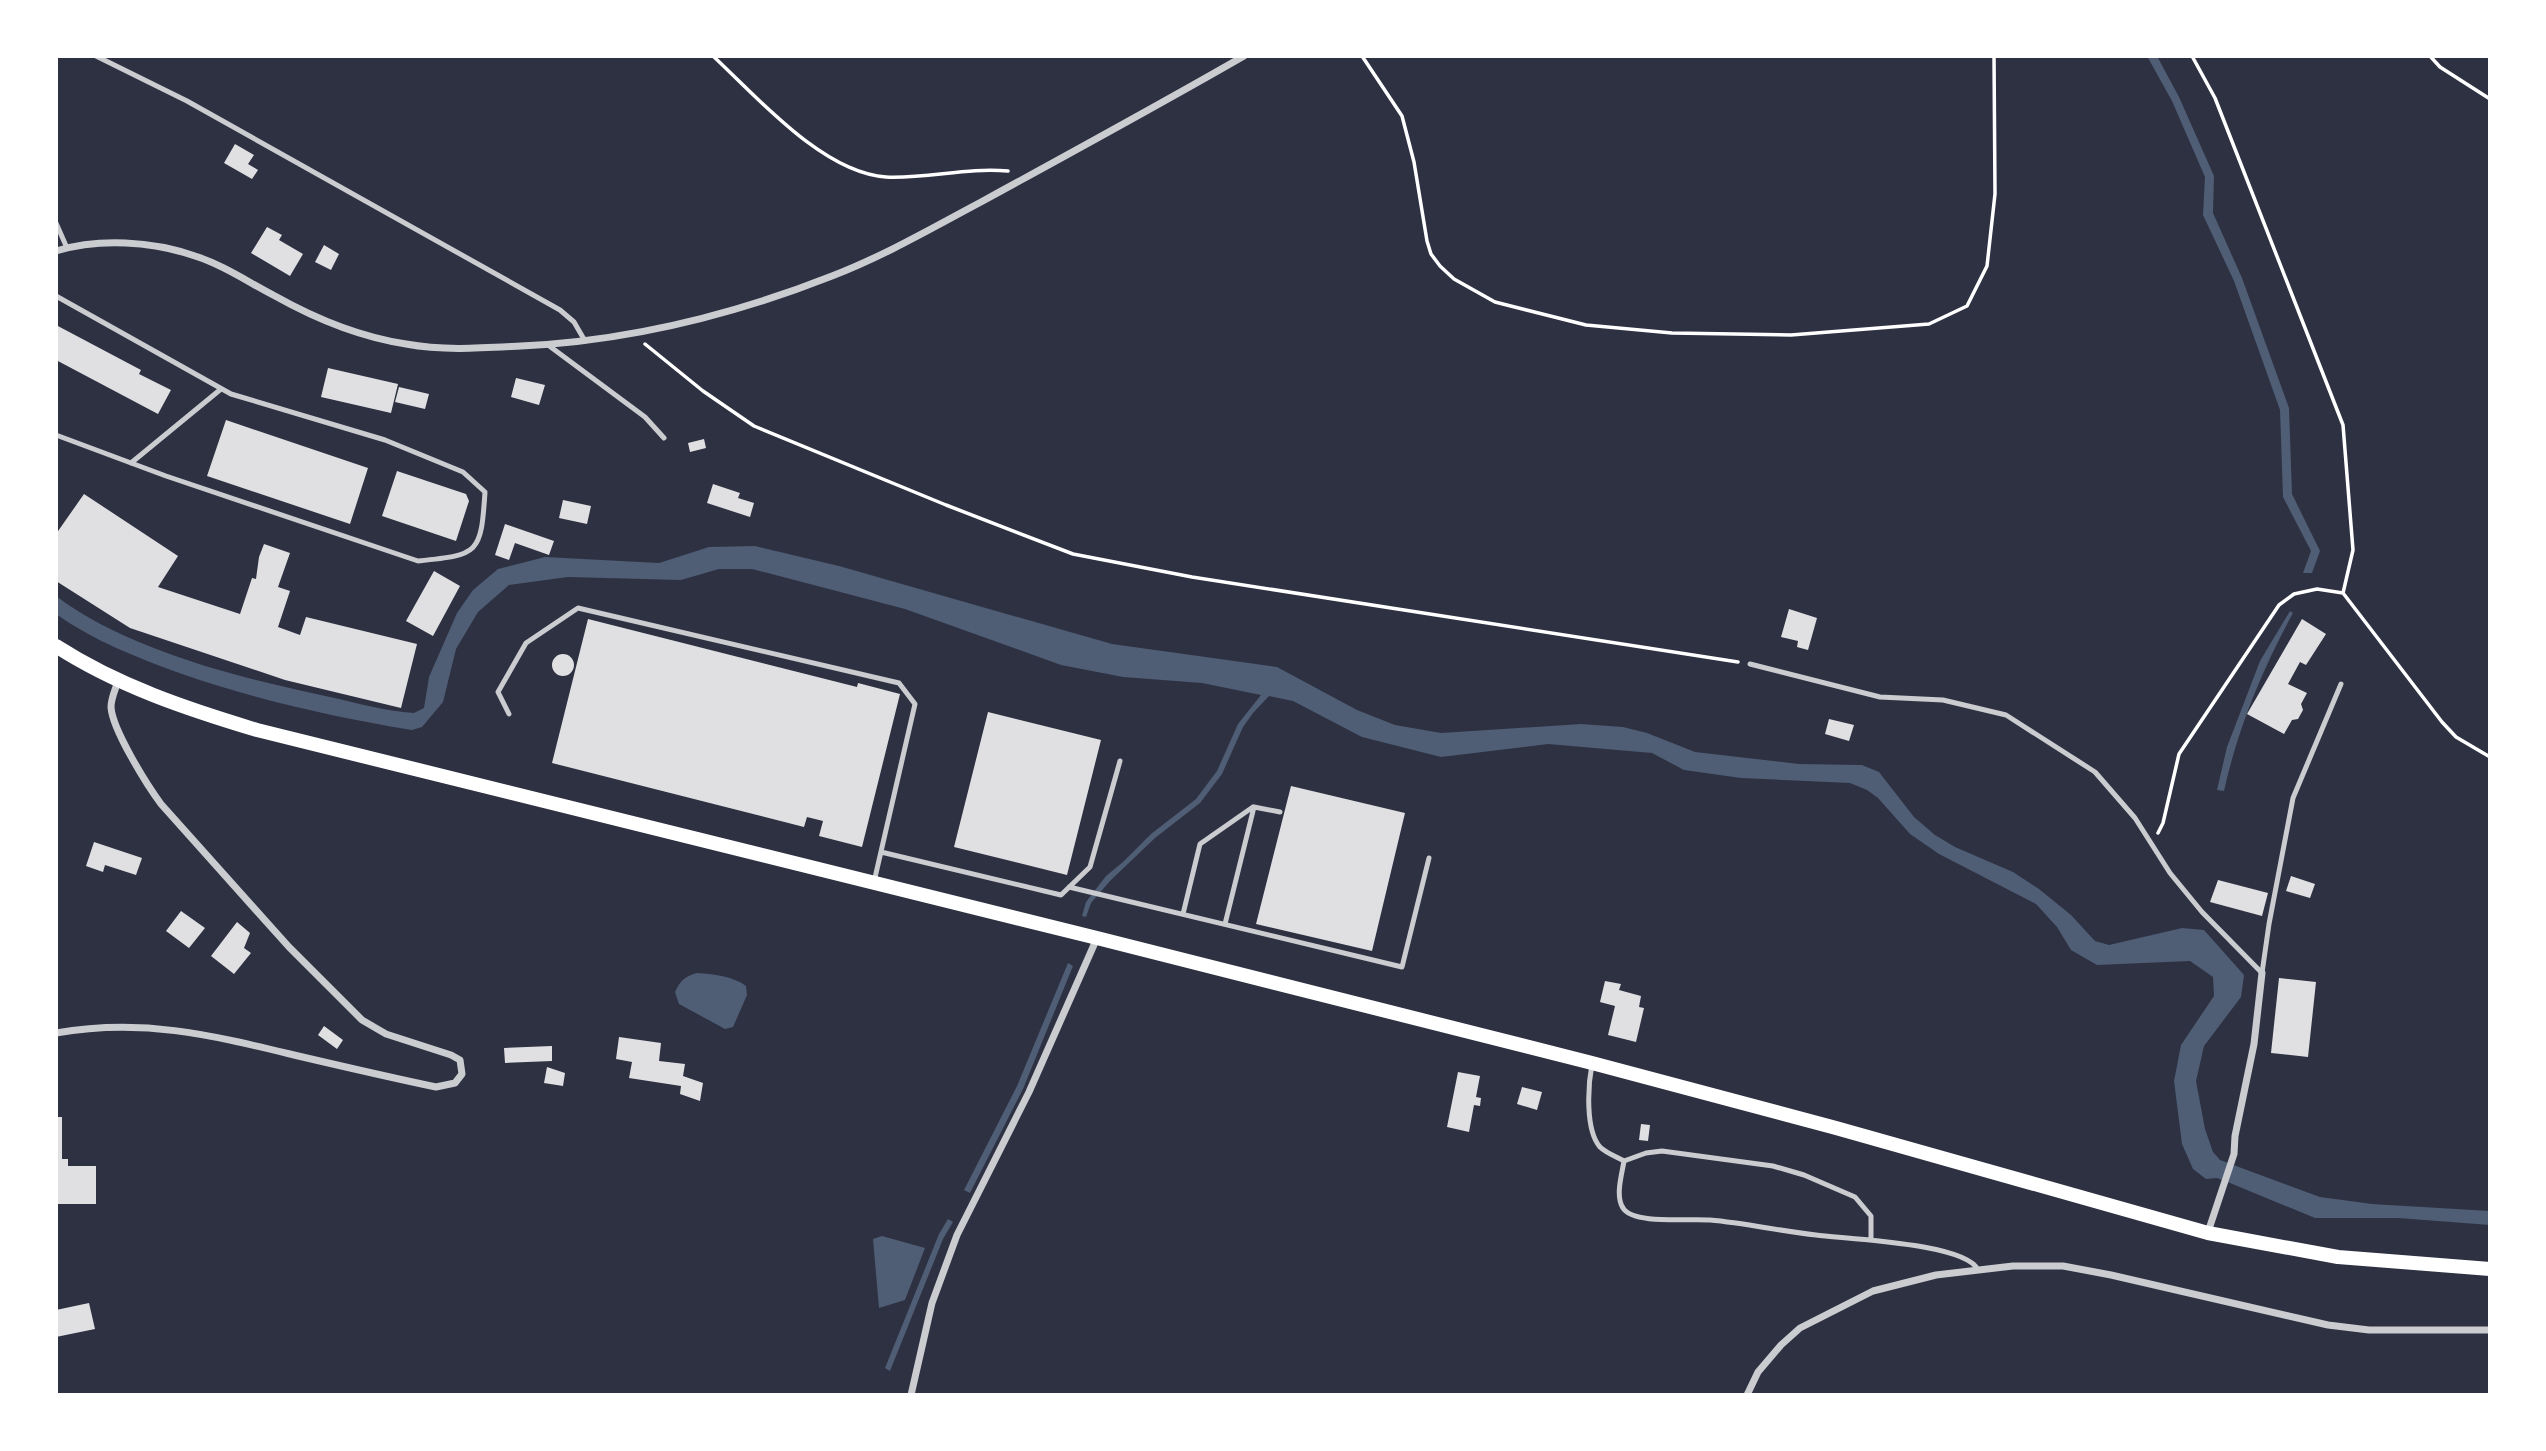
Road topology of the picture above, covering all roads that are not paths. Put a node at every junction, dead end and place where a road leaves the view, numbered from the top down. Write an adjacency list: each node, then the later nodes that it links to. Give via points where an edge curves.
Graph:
1 (96, 56): 7 (lane, via 187,101 560,310)
2 (1244, 56): 7 (street, via 1027,177 835,275 760,302 633,334)
3 (56, 223): 4 (lane)
4 (67, 248): 5 (street); 8 (street, via 138,244 193,255 329,323 407,345)
5 (56, 251)
6 (56, 296): 9 (lane)
7 (585, 341): 8 (street)
8 (548, 345): 11 (lane, via 645,417)
9 (221, 389): 12 (lane); 12 (lane, via 385,440 463,472 485,492 477,544 461,556 418,561)
10 (56, 435): 12 (lane)
11 (664, 438)
12 (131, 463)
13 (56, 646): 15 (main road)
14 (1750, 664): 28 (lane, via 1880,697 1943,700 2006,715 2095,772 2135,818 2202,912)
15 (118, 681): 23 (main road, via 257,730); 29 (street, via 111,707 116,723 161,804 341,1002 386,1034 460,1060 462,1074 455,1083 436,1087 164,1028 111,1026)
16 (2341, 684): 28 (lane, via 2293,798)
17 (509, 714): 21 (lane, via 498,692 526,643 578,608 899,683 915,704)
18 (1119, 761): 24 (lane, via 1090,867)
19 (1254, 807): 20 (lane); 25 (lane, via 1200,844); 26 (lane)
20 (1280, 812)
21 (881, 852): 23 (lane); 24 (lane, via 1061,895)
22 (1429, 858): 26 (lane, via 1402,967)
23 (874, 882): 27 (main road)
24 (1069, 887): 25 (lane)
25 (1183, 914): 26 (lane)
26 (1225, 924)
27 (1097, 938): 30 (main road); 37 (street, via 1029,1092 957,1235 932,1303)
28 (2262, 973): 32 (street, via 2234,1154)
29 (56, 1033)
30 (1592, 1063): 31 (lane, via 1592,1134 1601,1148); 32 (main road)
31 (1625, 1161): 33 (lane, via 1662,1151 1773,1166 1804,1175 1864,1205 1871,1216); 33 (lane, via 1620,1200 1623,1210 1632,1216 1710,1220)
32 (2208, 1233): 34 (main road, via 2338,1257)
33 (1871, 1240): 35 (lane, via 1963,1258)
34 (2490, 1269)
35 (1978, 1270): 36 (street, via 2063,1266 2369,1330); 38 (street, via 1873,1291 1800,1328 1758,1372)
36 (2490, 1330)
37 (911, 1395)
38 (1747, 1395)

